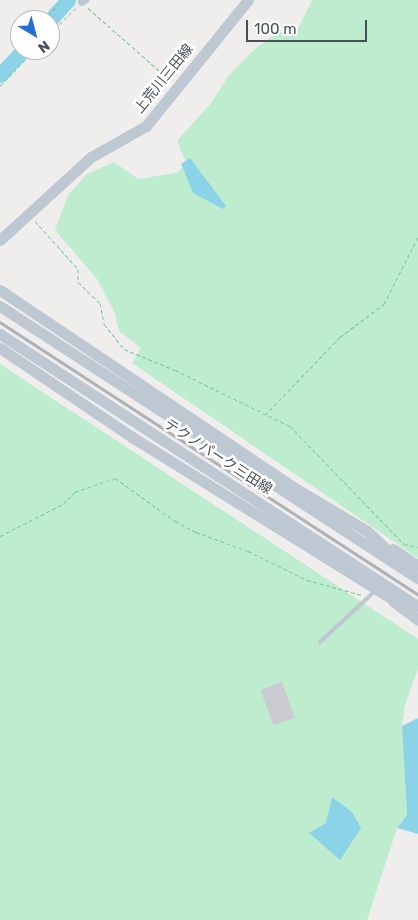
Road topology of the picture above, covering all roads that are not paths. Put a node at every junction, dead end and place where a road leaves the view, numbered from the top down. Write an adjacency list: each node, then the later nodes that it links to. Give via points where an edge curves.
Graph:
1 (248, 0): 2 (main road, 上荒川三田線, via 146,126 91,158)
2 (0, 240)
3 (0, 290): 7 (main road, via 293,487)
4 (0, 306): 9 (main road, テクノパーク三田線)
5 (0, 334): 12 (main road, テクノパーク三田線)
6 (0, 348): 11 (main road, via 132,437)
7 (367, 531): 8 (main road, via 402,548); 9 (main road, via 394,555)
8 (418, 566)
9 (406, 572): 10 (main road, テクノパーク三田線)
10 (418, 580)
11 (376, 593): 13 (main road); 14 (main road); 15 (lane)
12 (418, 607)
13 (418, 613)
14 (418, 620)
15 (320, 642)

